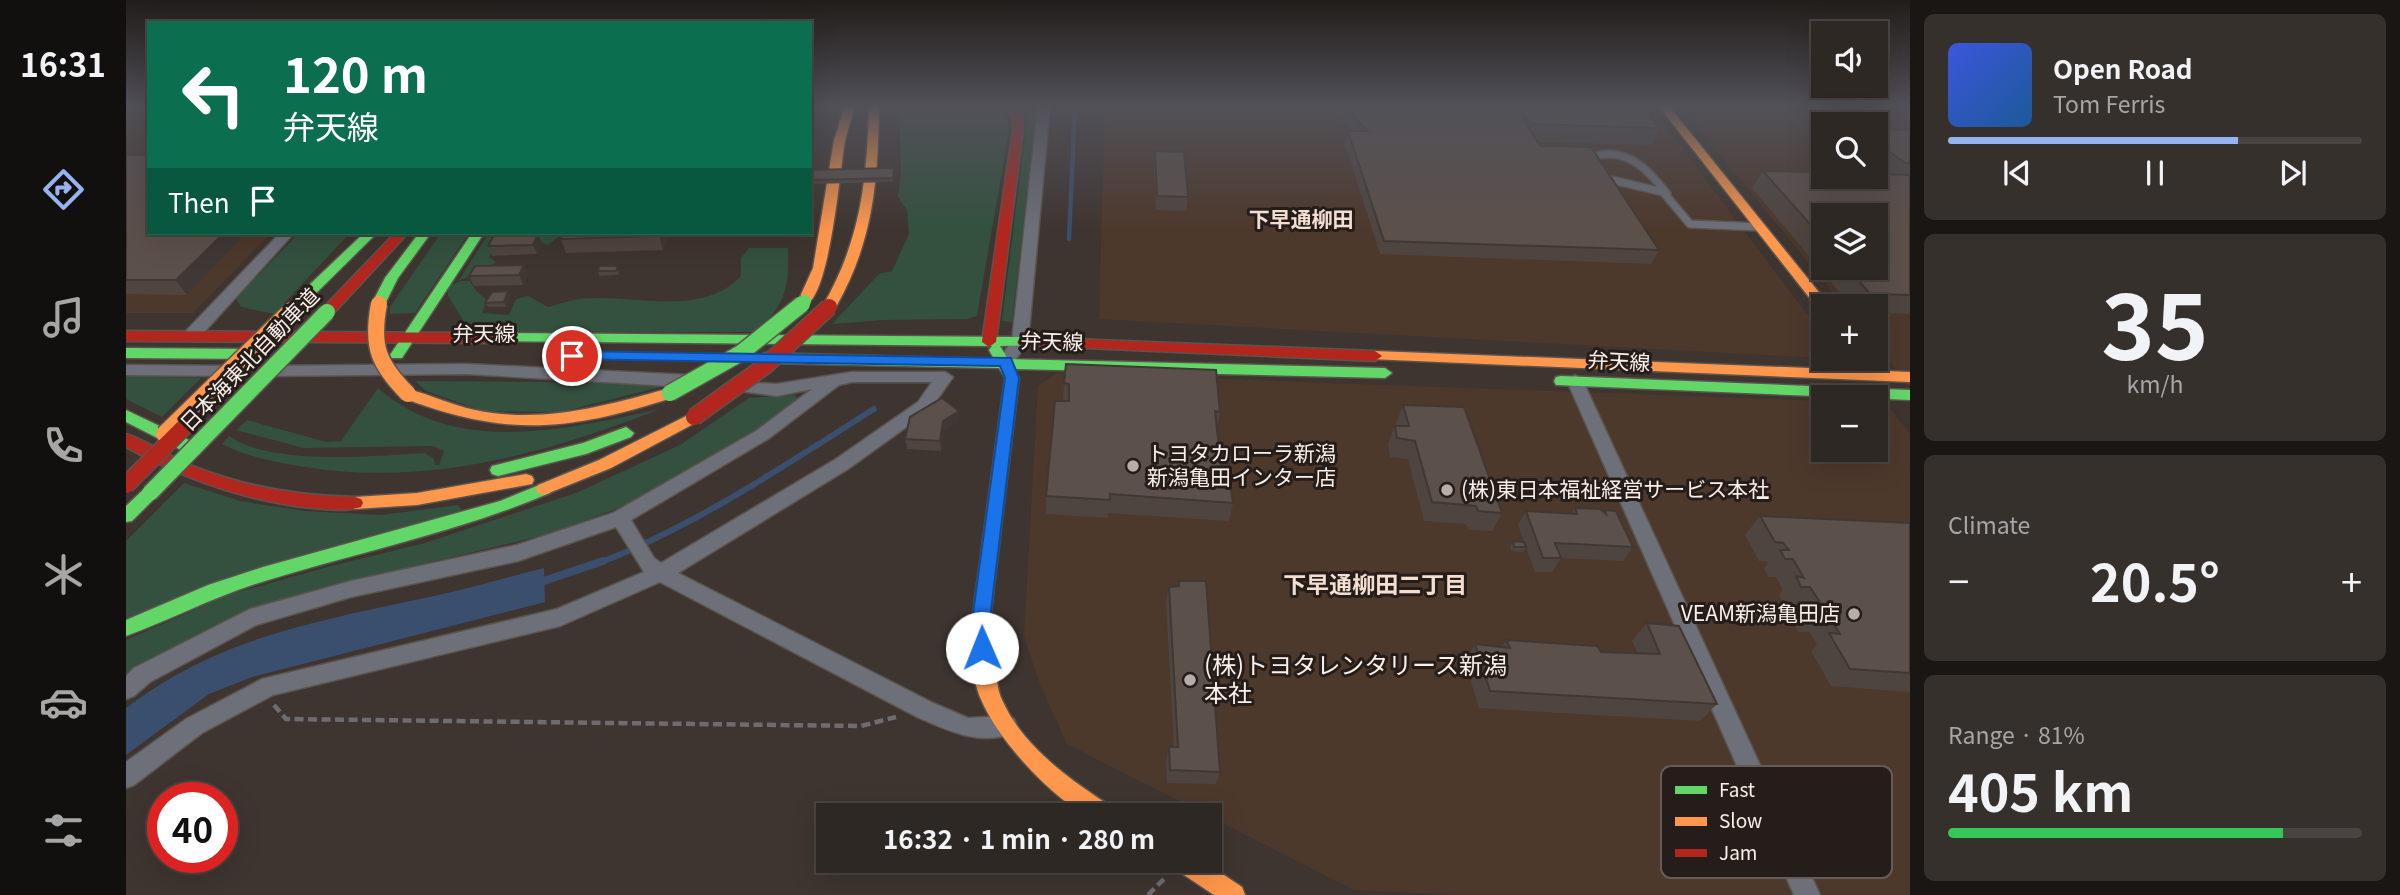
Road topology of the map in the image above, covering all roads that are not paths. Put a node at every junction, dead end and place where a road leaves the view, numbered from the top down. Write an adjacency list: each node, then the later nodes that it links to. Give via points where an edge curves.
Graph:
1 (839, 147): 17 (main road, via 820,268)
2 (873, 147): 39 (main road, bridge, via 860,251 844,287 786,351 760,372)
3 (1016, 147): 22 (main road)
4 (1040, 147): 23 (street)
5 (1696, 147): 9 (main road)
6 (1594, 167): 8 (lane, via 1590,158 1596,155 1637,159)
7 (1598, 176): 8 (lane)
8 (1667, 194): 9 (lane, via 1690,224)
9 (1760, 227): 16 (main road)
10 (284, 235): 20 (street)
11 (369, 235): 18 (main road)
12 (375, 235): 18 (main road, 日本海東北自動車道)
13 (400, 235): 46 (main road, 日本海東北自動車道, bridge)
14 (424, 235): 17 (main road, bridge, via 379,303 373,342 378,361 389,379 431,407 492,422 604,414 670,393 743,353)
15 (477, 235): 21 (main road)
16 (1814, 294)
17 (805, 301): 39 (main road, bridge, via 781,335)
18 (296, 310): 43 (main road, bridge); 45 (main road, 日本海東北自動車道, bridge)
19 (126, 336): 20 (main road, 弁天線)
20 (191, 336): 21 (main road, 弁天線)
21 (408, 338): 22 (main road, 弁天線); 25 (main road)
22 (989, 342): 23 (main road, 弁天線); 28 (main road)
23 (1020, 342): 28 (street); 32 (main road, 弁天線)
24 (126, 353): 25 (main road, 弁天線)
25 (397, 355): 26 (main road, 弁天線)
26 (517, 355)
27 (706, 357): 28 (main road, 弁天線)
28 (1005, 362): 31 (main road, 弁天線); 51 (main road, via 1012,378 980,628 987,687)
29 (126, 370): 36 (street, via 466,369 654,377 777,390)
30 (1875, 371): 32 (main road)
31 (1402, 374)
32 (1879, 376): 33 (main road, 弁天線); 37 (main road)
33 (1910, 377)
34 (1549, 380): 35 (main road, 弁天線)
35 (1575, 381): 37 (main road, 弁天線); 52 (street)
36 (833, 382): 47 (street, via 762,435); 48 (street, via 852,377 945,377 924,406 842,464)
37 (1892, 395): 38 (main road)
38 (1907, 402)
39 (688, 411): 41 (main road, via 636,445 562,471 475,491 371,502 293,499 233,489); 44 (main road, via 586,448 502,469); 49 (main road, via 605,464 504,506 251,578)
40 (126, 415): 42 (main road)
41 (126, 440)
42 (205, 455)
43 (126, 468)
44 (421, 481)
45 (126, 485)
46 (126, 516)
47 (622, 523): 48 (street); 50 (street, via 250,618 142,675)
48 (654, 569): 51 (street, via 925,710 967,728); 53 (street, via 560,617 270,686 195,725)
49 (126, 628)
50 (126, 689)
51 (1006, 726): 54 (main road, via 1033,757)
52 (1749, 766)
53 (126, 777)
54 (1086, 803)
55 (1201, 873): 57 (main road)
56 (1799, 878): 58 (street)
57 (1234, 895)
58 (1807, 895)

